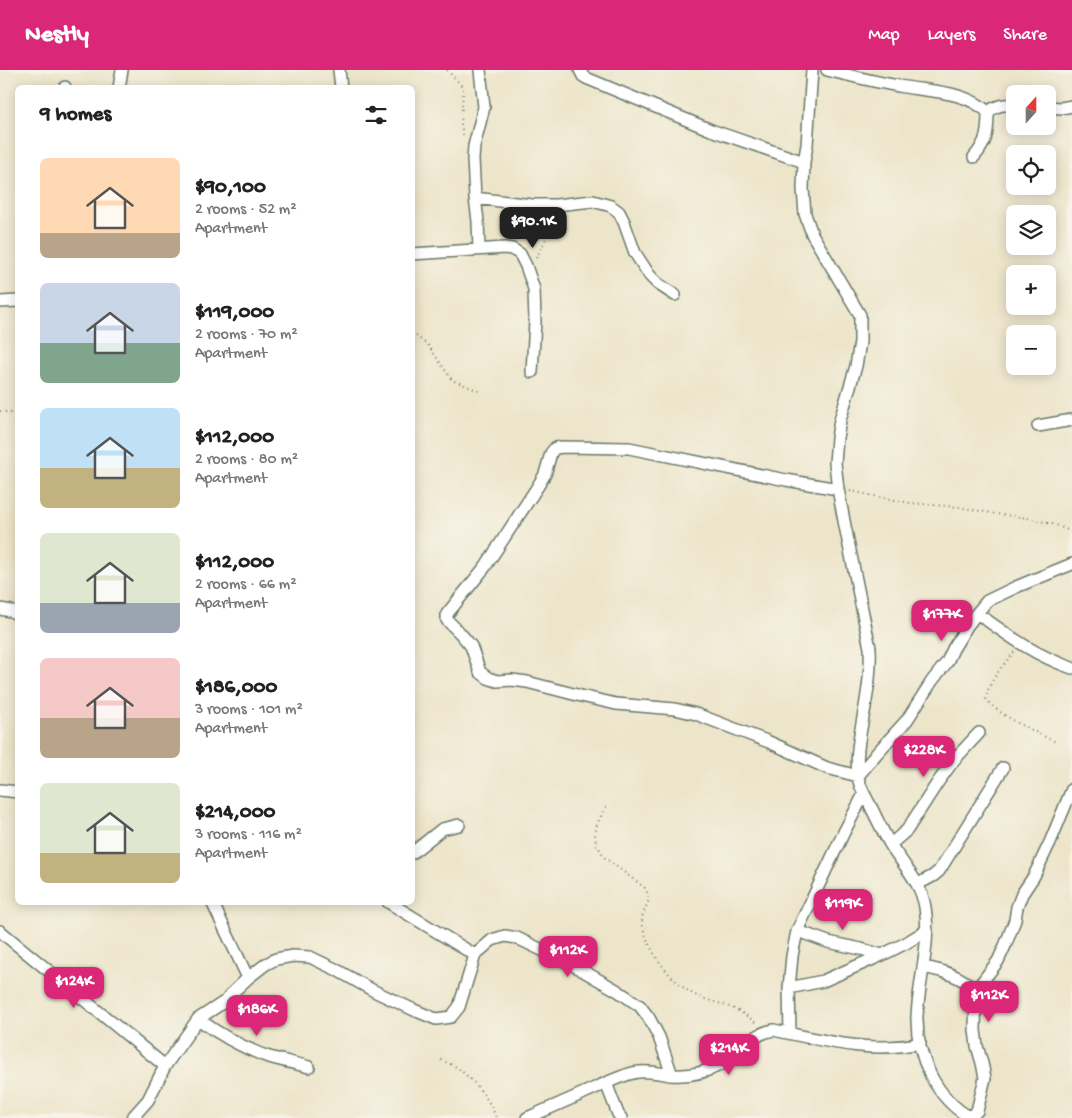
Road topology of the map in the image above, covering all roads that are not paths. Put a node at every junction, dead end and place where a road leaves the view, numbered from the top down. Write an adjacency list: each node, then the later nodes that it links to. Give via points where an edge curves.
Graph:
1 (122, 70): 7 (street)
2 (339, 70): 8 (street)
3 (480, 70): 15 (street, via 484,107 473,153)
4 (580, 70): 14 (street, via 586,78 702,127)
5 (812, 70): 14 (street)
6 (827, 70): 12 (street, via 901,87 956,95 970,99)
7 (120, 85)
8 (341, 85)
9 (1006, 105): 12 (street)
10 (1072, 106): 11 (street)
11 (1056, 108)
12 (988, 112): 13 (street, via 985,142)
13 (974, 157)
14 (804, 162): 24 (street, via 804,214 812,234 860,315 860,342 837,438)
15 (475, 198): 16 (street); 18 (street, via 556,205 604,203 619,212 634,253 650,276)
16 (479, 250): 17 (street); 21 (street, via 512,249 520,254 526,266 534,289)
17 (415, 254)
18 (675, 295)
19 (15, 301): 20 (street)
20 (0, 302)
21 (532, 372)
22 (1072, 420): 23 (street)
23 (1038, 426)
24 (838, 489): 32 (street, via 870,648 868,690 858,745); 32 (street, via 629,448 555,448 538,486 485,567 446,617 471,646 480,672 497,682 527,682 616,704 696,714 827,768)
25 (1072, 564): 27 (street, via 996,596)
26 (0, 609): 28 (street)
27 (977, 613): 29 (street, via 1020,644); 32 (street, via 907,720)
28 (15, 614)
29 (1072, 668)
30 (979, 732): 38 (street, via 954,760 907,830)
31 (1004, 768): 40 (street, via 939,871)
32 (858, 776): 36 (street)
33 (0, 790): 35 (street)
34 (1072, 790): 51 (street, via 1034,876 1022,894 998,961)
35 (15, 792)
36 (864, 794): 38 (street); 45 (street)
37 (460, 825): 39 (street, via 442,829)
38 (891, 844): 40 (street)
39 (415, 851)
40 (918, 884): 43 (street)
41 (213, 905): 49 (street)
42 (393, 905): 46 (street)
43 (927, 930): 47 (street); 48 (street)
44 (0, 931): 55 (street)
45 (797, 931): 47 (street); 50 (street)
46 (474, 955): 49 (street, via 458,1007 451,1017 436,1019 310,957 276,959); 57 (street, via 492,940 505,936 517,938 618,991 640,1006 649,1018)
47 (882, 955): 50 (street, via 823,981)
48 (923, 967): 51 (street, via 955,975); 54 (street, via 917,1017)
49 (248, 978): 52 (street, via 227,1000)
50 (789, 988): 53 (street)
51 (976, 990): 62 (street, via 975,1030 985,1078 977,1111)
52 (198, 1019): 55 (street); 56 (street, via 264,1055)
53 (790, 1033): 54 (street, via 876,1047); 57 (street, via 766,1031 744,1045 727,1062 710,1070)
54 (920, 1042): 62 (street, via 926,1066 938,1088 946,1099)
55 (164, 1066): 59 (street, via 148,1100)
56 (309, 1068)
57 (672, 1075): 58 (street, via 638,1072)
58 (606, 1083): 60 (street); 61 (street)
59 (132, 1118)
60 (527, 1118)
61 (621, 1118)
62 (970, 1118)

